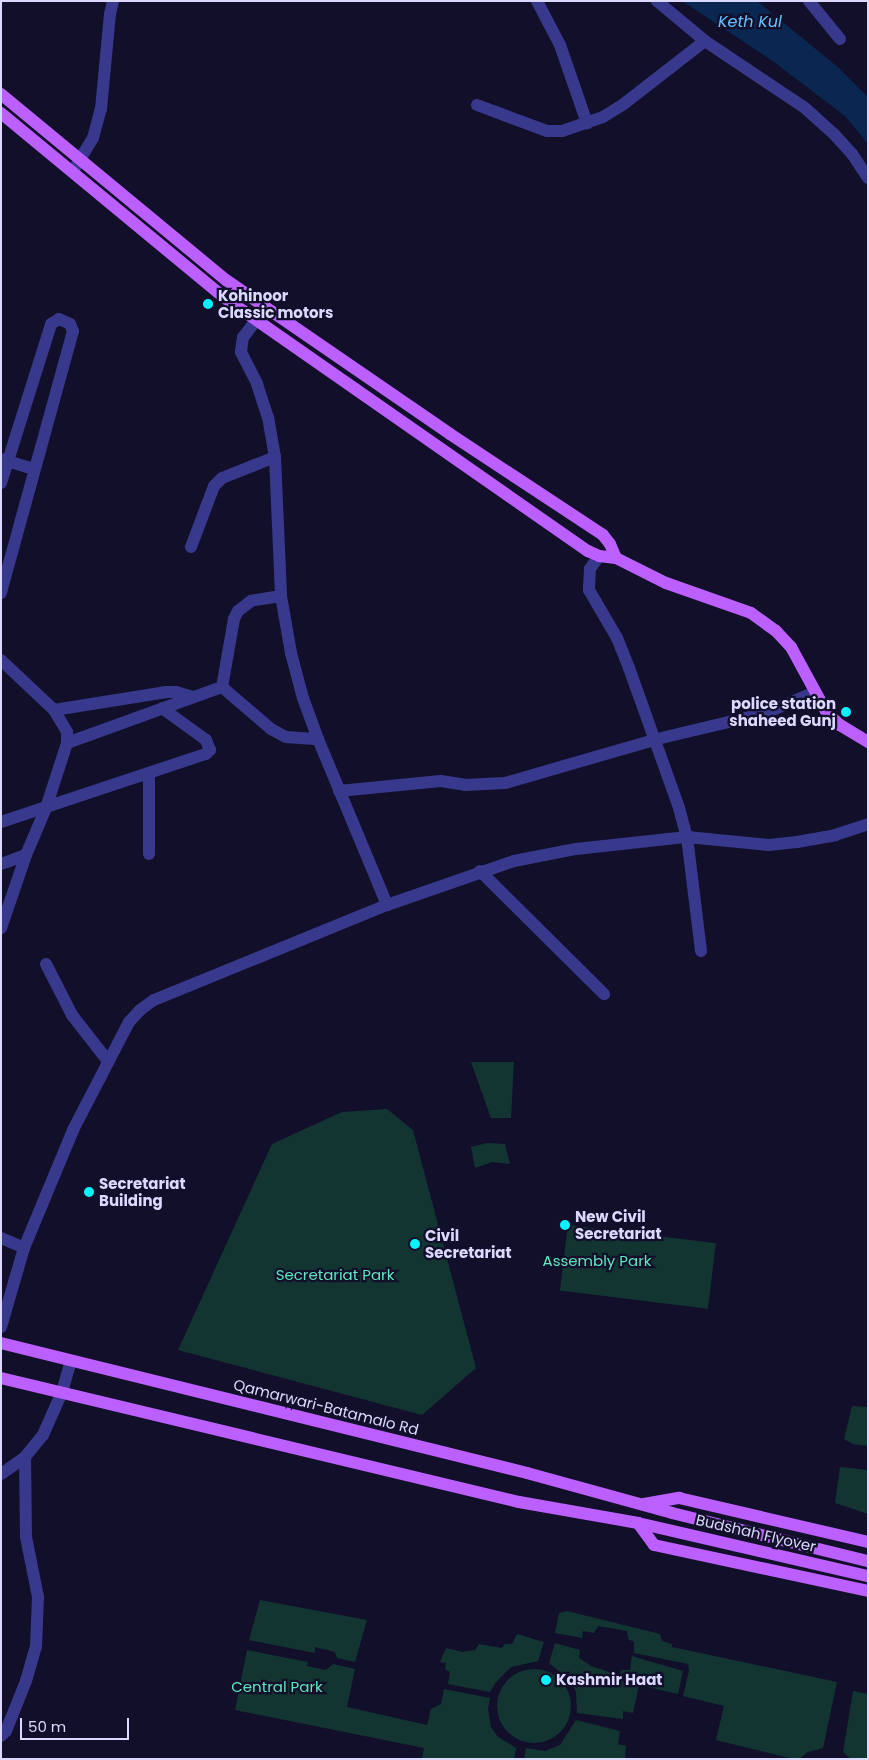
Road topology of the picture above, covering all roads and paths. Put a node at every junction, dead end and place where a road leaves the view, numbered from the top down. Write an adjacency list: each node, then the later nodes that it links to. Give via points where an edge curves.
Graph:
1 (113, 1): 11 (street, via 101,109 93,138)
2 (537, 1): 10 (street, via 560,45)
3 (657, 1): 6 (street)
4 (809, 1): 5 (street)
5 (840, 39)
6 (705, 41): 10 (street, via 625,103); 13 (street, via 805,108 852,154)
7 (1, 94): 11 (main road)
8 (477, 105): 10 (street, via 547,130 562,132)
9 (1, 113): 12 (main road)
10 (587, 124)
11 (82, 159): 12 (street); 14 (main road, via 226,280)
12 (73, 171): 15 (main road, via 177,259)
13 (868, 178)
14 (266, 307): 15 (street); 22 (main road, via 603,535)
15 (256, 320): 16 (street, via 243,337 241,352 257,384 268,417); 21 (main road)
16 (275, 456): 20 (street, via 222,478 214,486); 24 (street)
17 (5, 460): 18 (street); 18 (street, via 51,324 59,319 70,324 73,331); 19 (street)
18 (34, 469): 23 (street)
19 (1, 483)
20 (191, 547)
21 (599, 556): 22 (main road); 33 (street, via 590,570 589,590 617,638)
22 (616, 558): 28 (main road, via 666,583 751,613 776,631 790,647)
23 (1, 593)
24 (282, 596): 27 (street, via 251,601 238,611); 32 (street, via 291,652)
25 (1, 660): 26 (street)
26 (8, 674): 31 (street)
27 (222, 687): 29 (street); 32 (street, via 271,729 286,737)
28 (815, 692): 33 (street, via 763,714); 34 (main road, via 827,713)
29 (193, 697): 30 (street); 31 (street, via 167,692)
30 (162, 708): 35 (street); 36 (street, via 206,740 210,750)
31 (54, 710): 35 (street, via 67,732)
32 (318, 739): 37 (street)
33 (657, 739): 37 (street, via 505,783 465,785 441,781); 41 (street)
34 (868, 742)
35 (67, 743): 38 (street)
36 (149, 773): 38 (street); 42 (street)
37 (339, 791): 46 (street)
38 (46, 808): 39 (street); 43 (street)
39 (1, 822)
40 (868, 824): 41 (street, via 835,835 769,845)
41 (687, 837): 45 (street, via 547,853); 48 (street)
42 (149, 854)
43 (26, 855): 44 (street); 47 (street)
44 (1, 864)
45 (480, 871): 46 (street); 50 (street)
46 (387, 905): 51 (street, via 154,1000 129,1022)
47 (1, 928)
48 (701, 950)
49 (46, 964): 51 (street, via 72,1015)
50 (604, 994)
51 (108, 1061): 53 (street, via 73,1130)
52 (1, 1238): 53 (street)
53 (24, 1248): 54 (street)
54 (1, 1327)
55 (1, 1343): 56 (main road, Qamarwari-Batamalo Rd)
56 (71, 1361): 58 (street); 61 (main road, Qamarwari-Batamalo Rd, via 527,1473)
57 (1, 1378): 58 (main road)
58 (62, 1392): 59 (street, via 43,1435); 62 (main road, via 519,1502)
59 (25, 1457): 60 (street); 67 (street, via 26,1537 38,1597 36,1647 26,1681)
60 (1, 1474)
61 (642, 1505): 63 (main road, via 679,1498); 64 (main road, Budshah Flyover)
62 (638, 1523): 65 (main road, Budshah Flyover); 66 (main road, via 654,1545)
63 (868, 1542)
64 (868, 1561)
65 (868, 1576)
66 (868, 1591)
67 (1, 1736)

